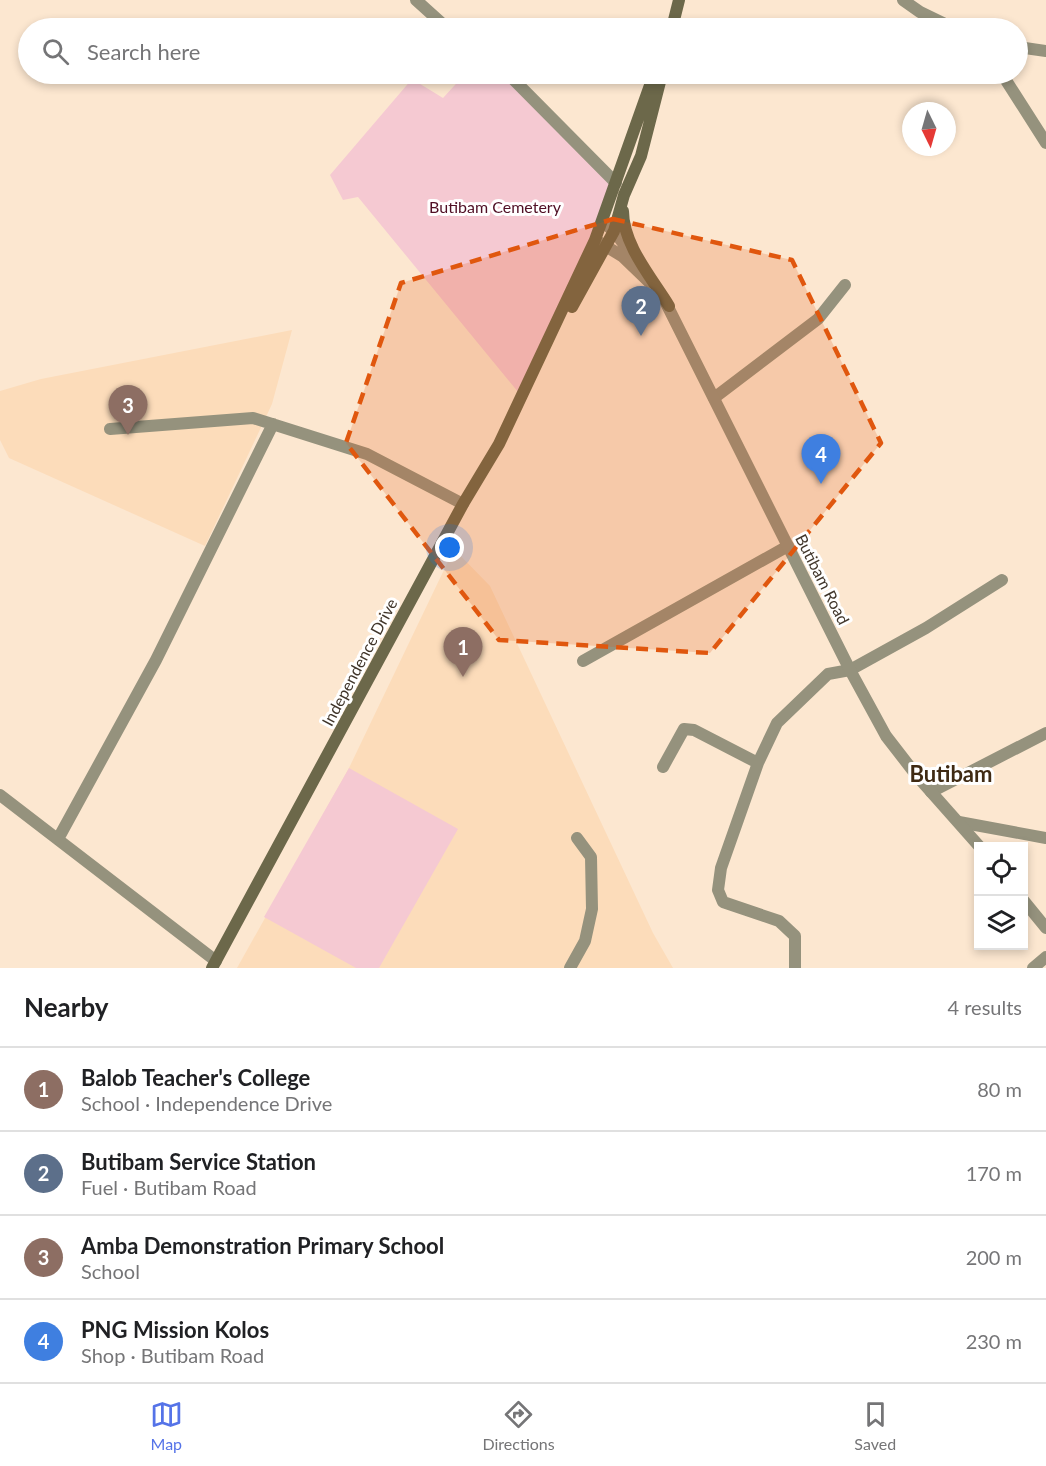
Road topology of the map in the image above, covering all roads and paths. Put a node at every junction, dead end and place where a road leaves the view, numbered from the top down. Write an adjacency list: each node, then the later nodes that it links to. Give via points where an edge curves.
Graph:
1 (416, 0): 3 (street)
2 (903, 0): 4 (street)
3 (436, 18)
4 (932, 18)
5 (1028, 49): 6 (street)
6 (1046, 51)
7 (518, 84): 12 (street)
8 (651, 84): 12 (main road)
9 (659, 84): 13 (main road, via 641,156)
10 (1008, 84): 11 (street)
11 (1046, 143)
12 (616, 183): 14 (main road)
13 (624, 195): 15 (main road); 19 (main road, via 623,223 628,239)
14 (602, 222): 15 (street, Butibam Road); 16 (main road)
15 (615, 231): 17 (main road); 19 (street, Butibam Road)
16 (595, 240): 17 (street, Butibam Road); 20 (main road)
17 (608, 246): 19 (street, Butibam Road, via 639,271); 20 (main road)
18 (845, 285): 21 (street, via 818,319)
19 (669, 306): 21 (street, Butibam Road)
20 (534, 370): 24 (main road, Independence Drive, via 499,444)
21 (714, 398): 25 (street, Butibam Road)
22 (273, 424): 23 (street, via 253,418); 24 (street, via 367,454); 37 (street, via 156,660)
23 (110, 429)
24 (463, 504): 42 (main road, Independence Drive)
25 (788, 546): 27 (street); 28 (street, Butibam Road)
26 (1002, 580): 28 (street)
27 (583, 661)
28 (850, 670): 30 (street, via 828,674 777,723); 32 (street, Butibam Road, via 886,736)
29 (1046, 733): 32 (street)
30 (758, 763): 31 (street, via 694,730 684,729); 44 (street, via 721,868 718,890 723,902 779,921 795,936)
31 (663, 767)
32 (931, 792): 34 (street, Butibam Road)
33 (0, 795): 37 (street)
34 (959, 822): 36 (street); 38 (street, Butibam Road)
35 (577, 838): 43 (street, via 591,857 592,909 585,941)
36 (1046, 838)
37 (58, 839): 42 (street)
38 (976, 842)
39 (1028, 907): 40 (street)
40 (1046, 928)
41 (1046, 957): 45 (street)
42 (214, 965)
43 (570, 968)
44 (795, 968)
45 (1033, 968)

